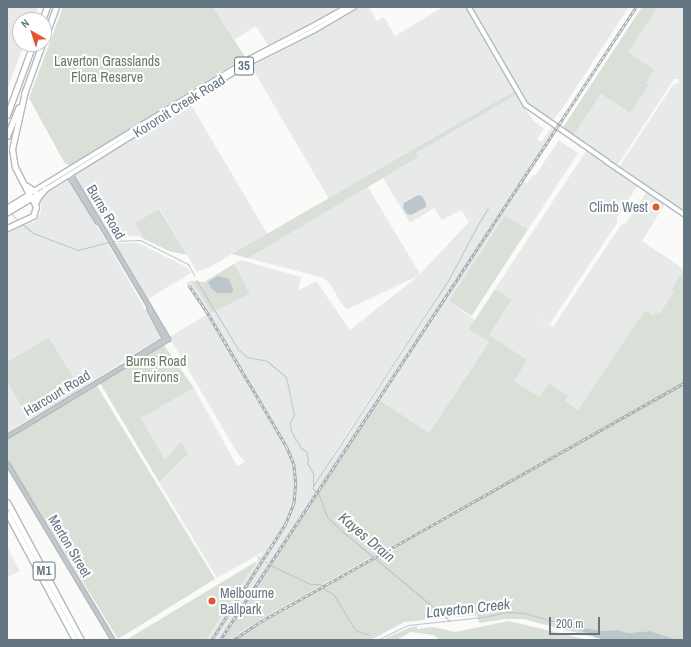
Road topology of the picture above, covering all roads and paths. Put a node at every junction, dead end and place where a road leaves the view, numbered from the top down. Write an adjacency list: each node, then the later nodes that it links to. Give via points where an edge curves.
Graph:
1 (56, 7): 6 (highway)
2 (347, 7): 5 (main road, Kororoit Creek Road / 35)
3 (354, 7): 5 (main road, Kororoit Creek Road / 35)
4 (469, 7): 18 (main road, via 517,90 535,112)
5 (339, 14): 12 (main road, Kororoit Creek Road / 35, via 245,63)
6 (52, 18)
7 (30, 52): 10 (highway)
8 (39, 52): 9 (highway)
9 (25, 91): 11 (highway); 14 (highway, via 12,149 15,167)
10 (7, 115)
11 (7, 136)
12 (69, 173): 13 (main road, Kororoit Creek Road / 35); 14 (main road, Kororoit Creek Road / 35); 20 (street, Burns Road)
13 (45, 189): 14 (main road, Kororoit Creek Road / 35); 15 (highway)
14 (32, 194): 15 (highway); 16 (highway, Kororoit Creek Road / 35); 17 (highway, Kororoit Creek Road / 35)
15 (35, 203): 19 (highway, via 36,212 32,217)
16 (7, 208)
17 (7, 213)
18 (684, 214)
19 (7, 228)
20 (166, 340): 21 (street, Harcourt Road)
21 (7, 436)
22 (7, 463): 27 (street, Merton Street)
23 (7, 502): 26 (highway, M1)
24 (7, 513): 25 (highway, M1)
25 (75, 640)
26 (81, 640)
27 (114, 640)

